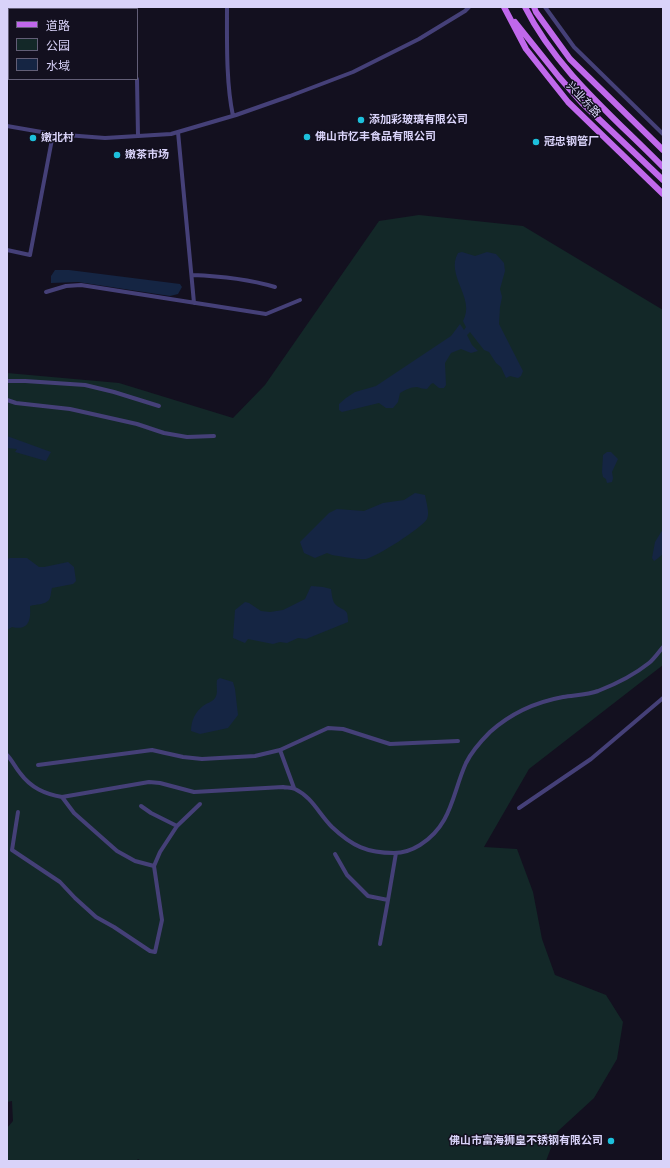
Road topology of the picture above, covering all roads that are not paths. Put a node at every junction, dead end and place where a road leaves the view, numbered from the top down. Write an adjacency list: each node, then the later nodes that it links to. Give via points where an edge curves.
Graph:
1 (227, 7): 8 (street, via 228,64)
2 (469, 7): 8 (street, via 419,39 353,72)
3 (525, 7): 15 (main road, 兴业东路, via 534,25 560,62)
4 (534, 7): 14 (main road, via 570,59)
5 (545, 7): 12 (street, via 574,47)
6 (505, 9): 16 (main road, via 582,103); 17 (main road, 兴业东路, via 526,49 568,102)
7 (137, 80): 13 (street)
8 (233, 116): 10 (street)
9 (7, 126): 11 (street)
10 (178, 132): 13 (street); 19 (street)
11 (53, 134): 13 (street, via 105,138); 18 (street, via 30,255)
12 (663, 134)
13 (138, 136)
14 (663, 150)
15 (663, 167)
16 (663, 180)
17 (663, 194)
18 (7, 250)
19 (192, 274): 20 (street, via 218,276); 23 (street)
20 (275, 287)
21 (46, 292): 23 (street, via 81,285)
22 (300, 300): 23 (street, via 266,314)
23 (194, 302)
24 (7, 381): 26 (street, via 85,385)
25 (7, 400): 27 (street, via 70,409 137,424 164,433 187,437)
26 (160, 406)
27 (214, 436)
28 (663, 648): 41 (street, via 649,663 598,691 546,701 521,710 500,724 479,743 467,761 449,810 436,832 411,850)
29 (663, 698): 38 (street, via 591,759)
30 (458, 741): 31 (street, via 390,744 343,729 328,728)
31 (280, 750): 33 (street, via 255,756 202,759 152,750); 34 (street)
32 (7, 755): 35 (street, via 37,790)
33 (38, 765)
34 (294, 788): 35 (street, via 194,792 149,782); 41 (street, via 309,798 347,840 368,851)
35 (62, 797): 43 (street, via 74,813 117,851 135,861)
36 (200, 804): 40 (street)
37 (141, 806): 40 (street)
38 (519, 808)
39 (18, 812): 43 (street, via 12,850 60,882 96,916 155,952 162,920)
40 (177, 826): 43 (street)
41 (396, 853): 44 (street)
42 (335, 854): 44 (street, via 347,875 368,896)
43 (154, 866)
44 (388, 900): 45 (street)
45 (380, 944)

